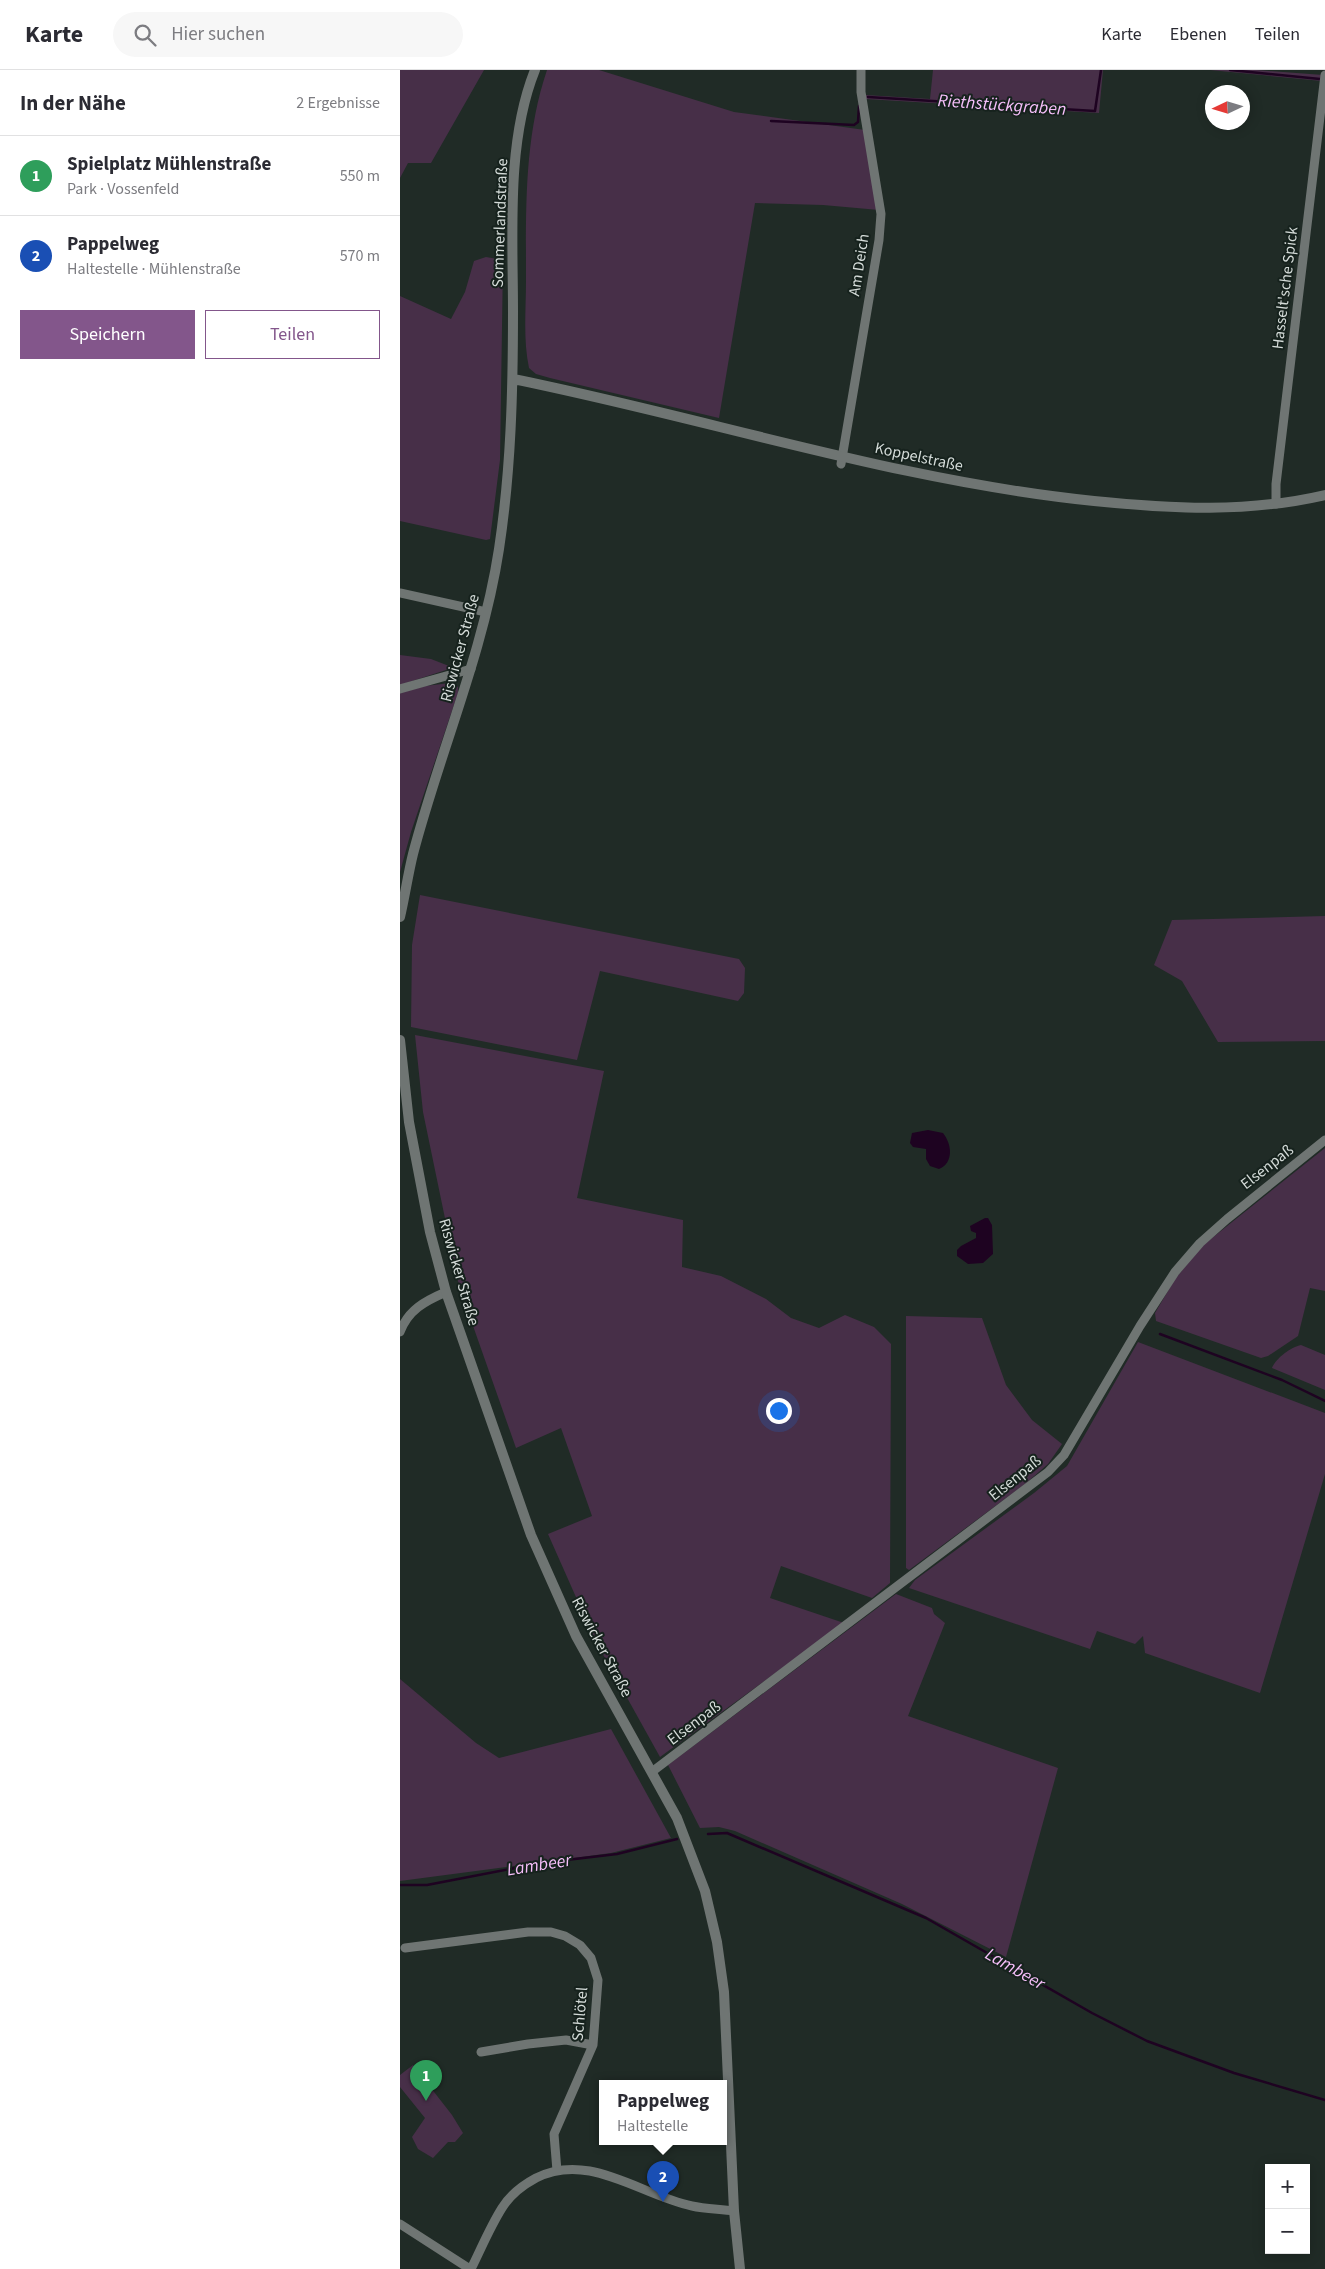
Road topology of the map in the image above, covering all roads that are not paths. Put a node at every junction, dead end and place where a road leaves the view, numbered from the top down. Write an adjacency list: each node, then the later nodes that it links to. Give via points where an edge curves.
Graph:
1 (535, 70): 4 (street, Sommerlandstraße, via 523,112 513,192)
2 (861, 70): 5 (street, Am Deich, via 861,92 881,214)
3 (1325, 75): 7 (street, Hasselt'sche Spick)
4 (513, 379): 5 (street, Koppelstraße); 9 (street, Riswicker Straße, via 510,466 499,550)
5 (841, 460): 7 (street, Koppelstraße, via 1057,497 1185,508 1243,508)
6 (1325, 495): 7 (street, Koppelstraße)
7 (1276, 504)
8 (400, 593): 9 (street)
9 (486, 612): 10 (street, Riswicker Straße)
10 (471, 669): 11 (street); 12 (street, Riswicker Straße, via 413,854)
11 (400, 689)
12 (400, 917)
13 (400, 1040): 14 (street, Riswicker Straße)
14 (404, 1122): 16 (street, Riswicker Straße)
15 (1325, 1140): 18 (street, Elsenpaß, via 1227,1218 1175,1272 1064,1455 1048,1472)
16 (446, 1292): 17 (street, via 411,1312); 18 (street, Riswicker Straße, via 531,1534 576,1636)
17 (400, 1332)
18 (653, 1771): 23 (street, Riswicker Straße, via 677,1818 701,1882 717,1942 724,1992)
19 (406, 1948): 20 (street, Schlötel, via 528,1932 565,1936 580,1945 591,1958 598,1980)
20 (593, 2045): 21 (street, via 566,2040); 22 (street, Schlötel, via 554,2134)
21 (481, 2052)
22 (556, 2171): 23 (street, via 576,2168 597,2171 692,2206); 25 (street, via 520,2188 502,2207)
23 (734, 2211): 26 (street, Riswicker Straße)
24 (400, 2224): 25 (street)
25 (470, 2269)
26 (740, 2269)

